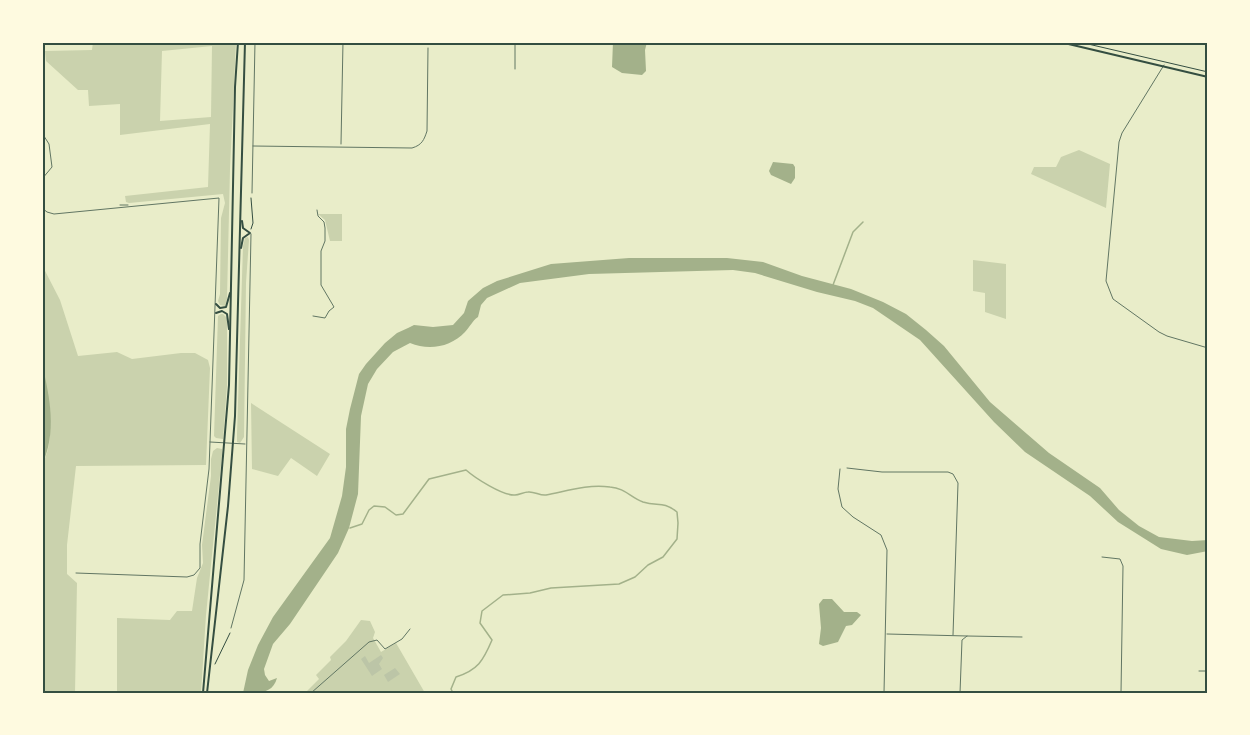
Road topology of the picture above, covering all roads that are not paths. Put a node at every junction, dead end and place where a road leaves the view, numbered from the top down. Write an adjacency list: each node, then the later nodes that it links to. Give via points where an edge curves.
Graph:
1 (238, 42): 23 (main road)
2 (245, 42): 18 (main road)
3 (255, 42): 12 (street)
4 (343, 42): 13 (street)
5 (516, 42): 9 (street)
6 (1060, 42): 8 (main road)
7 (428, 48): 13 (street, via 425,140 412,148)
8 (1164, 65): 10 (main road); 28 (street, via 1119,142 1106,281 1113,299 1159,332)
9 (515, 69)
10 (1208, 77)
11 (42, 133): 14 (street, via 49,144 52,166)
12 (253, 146): 13 (street); 15 (street)
13 (341, 146)
14 (42, 179)
15 (252, 193)
16 (129, 206): 17 (street); 17 (street); 24 (street, via 219,198)
17 (119, 207): 19 (street, via 54,214)
18 (240, 207): 21 (main road, via 242,226); 22 (main road)
19 (42, 208)
20 (317, 210): 26 (street, via 325,224 321,285 334,307 325,318)
21 (250, 233): 22 (main road, via 243,238); 30 (street)
22 (239, 260): 43 (main road, via 233,450)
23 (231, 278): 24 (main road, via 228,306 219,308); 27 (main road)
24 (216, 304): 25 (street)
25 (216, 313): 27 (main road, via 227,314); 29 (street)
26 (313, 316)
27 (230, 347): 43 (main road)
28 (1208, 348)
29 (210, 442): 30 (street); 34 (street, via 197,572 187,577)
30 (247, 444): 35 (street, via 244,580)
31 (847, 468): 38 (street, via 948,472 956,478)
32 (840, 469): 37 (street, via 838,489 842,507 852,518 881,535 887,550)
33 (1102, 557): 47 (street, via 1120,559 1123,566)
34 (76, 573)
35 (231, 628)
36 (410, 629): 44 (street, via 385,649 377,640 369,642)
37 (885, 634): 38 (street); 45 (street)
38 (953, 635): 39 (street)
39 (967, 636): 40 (street); 46 (street, via 961,645)
40 (1022, 636)
41 (1199, 671): 42 (street)
42 (1208, 671)
43 (205, 691)
44 (311, 693)
45 (884, 693)
46 (960, 693)
47 (1121, 693)

